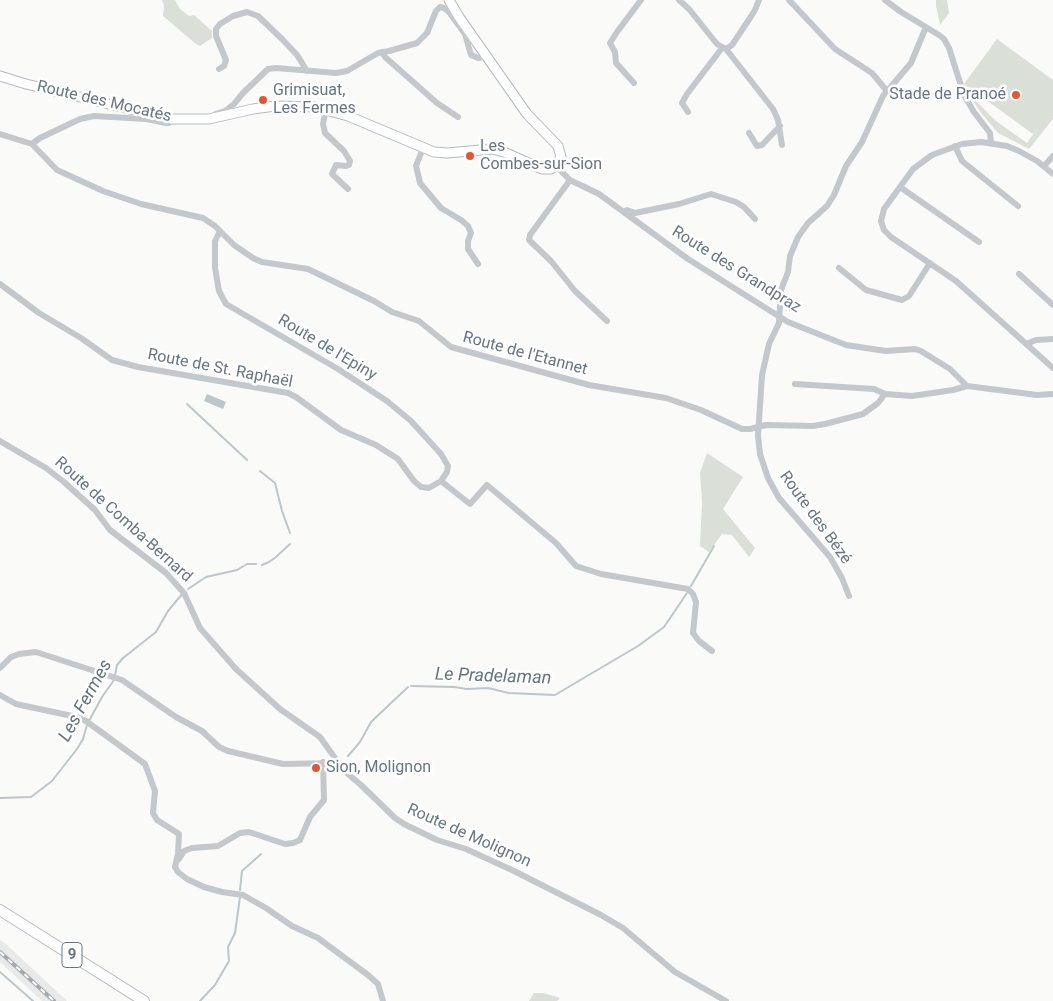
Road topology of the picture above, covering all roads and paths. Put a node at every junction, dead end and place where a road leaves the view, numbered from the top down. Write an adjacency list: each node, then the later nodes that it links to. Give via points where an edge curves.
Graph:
1 (449, 0): 10 (street)
2 (641, 0): 14 (street, via 610,43 616,54 616,63)
3 (679, 0): 8 (street)
4 (759, 0): 8 (street, via 732,45)
5 (789, 0): 15 (street, via 834,49 872,73)
6 (886, 0): 7 (street)
7 (926, 27): 15 (street, Route des Bézé, via 911,64); 24 (street, via 947,43 964,95 990,132)
8 (724, 49): 17 (street, via 687,94 682,103); 21 (street, via 769,103)
9 (382, 52): 10 (street, via 420,41 436,11 444,8 465,34 471,55 478,58); 12 (street, via 347,71); 18 (street, via 437,103)
10 (486, 56): 30 (street, via 529,116 558,146 561,157)
11 (219, 69): 12 (street, via 226,60 216,29 233,16 247,12 258,16 282,39)
12 (307, 71): 20 (street, via 268,69 230,108 212,115)
13 (0, 76): 19 (street, Route des Mocatés)
14 (634, 83)
15 (886, 91): 47 (street, Route des Bézé, via 834,195 798,237 781,290)
16 (326, 109): 20 (street, Route des Mocatés, via 275,106); 28 (street, Route des Mocatés); 35 (street, via 325,133 350,161 346,166 336,165 332,174)
17 (688, 112)
18 (458, 117)
19 (171, 119): 20 (street, Route des Mocatés); 25 (street, via 166,123 94,116 80,119)
20 (210, 119)
21 (780, 126): 22 (street, via 762,145 757,146); 26 (street)
22 (749, 133)
23 (0, 134): 25 (street)
24 (991, 143): 27 (street); 31 (street, via 1014,148)
25 (32, 144): 39 (street, Route de l'Etannet, via 62,173 118,197 203,218)
26 (782, 145)
27 (955, 146): 34 (street, via 920,163); 36 (street, via 962,161)
28 (423, 148): 30 (street, Route des Mocatés, via 447,153 492,149 542,169); 42 (street, via 416,166 420,182 441,208 468,226 471,233 468,249)
29 (1053, 156): 31 (street)
30 (556, 166): 33 (street, Route des Grandpraz)
31 (1044, 166): 32 (street)
32 (1053, 174)
33 (570, 180): 37 (street, Route des Grandpraz, via 600,194); 48 (street, via 529,240)
34 (900, 187): 40 (street); 41 (street, via 882,213 882,226 887,234)
35 (348, 189)
36 (1018, 206)
37 (624, 212): 38 (street, via 680,204 711,194 736,202); 47 (street, Route des Grandpraz, via 688,258)
38 (755, 219)
39 (220, 231): 56 (street, Route de l'Etannet, via 253,258 308,269 392,312 419,321 457,350 590,385 666,398 742,429); 58 (street, Route de l'Epiny, via 215,242 215,268 219,291 226,304 387,401 411,421 441,454 448,466)
40 (979, 242)
41 (930, 263): 43 (street, via 909,296 902,300 866,290); 50 (street, via 956,281)
42 (478, 264)
43 (839, 268)
44 (1019, 274): 46 (street)
45 (0, 284): 58 (street, Route de St. Raphaël, via 112,360 288,393 341,430 376,445 398,459 421,488 429,488)
46 (1053, 305)
47 (779, 316): 53 (street, Route des Grandpraz, via 846,345 886,351 922,351 950,368); 56 (street, Route des Bézé, via 762,374)
48 (607, 321)
49 (1053, 339): 50 (street, via 1033,340)
50 (1026, 344): 51 (street)
51 (1053, 368)
52 (795, 384): 54 (street, via 874,389)
53 (967, 386): 54 (street, via 912,396); 55 (street)
54 (885, 394): 56 (street, Route de l'Etannet, via 863,414 824,424)
55 (1053, 394)
56 (759, 426): 59 (street, Route des Bézé, via 760,454 773,489 830,557)
57 (0, 441): 64 (street, Route de Comba-Bernard, via 64,482 95,510 110,530 166,573 184,593 200,628 236,669 280,709 320,737)
58 (441, 481): 60 (street, via 470,504 487,484 556,543 576,566 601,574 688,589 696,602 693,633)
59 (849, 596)
60 (712, 651)
61 (0, 668): 63 (street, via 11,657 36,652 115,677 202,732 219,747 283,764)
62 (0, 695): 65 (street, via 16,704 88,722 145,764 155,791 153,813 157,820 179,834)
63 (323, 762): 64 (street); 65 (street, via 324,800 310,817 300,840 285,844 249,832 240,833 218,846 184,851)
64 (335, 763): 69 (street, Route de Molignon, via 404,824 514,870 594,911 623,928 675,972)
65 (175, 867): 68 (street, via 188,879 222,892 243,895 292,926 318,938 378,984)
66 (0, 910): 67 (main road, 9)
67 (144, 1001)
68 (383, 1001)
69 (726, 1001)

